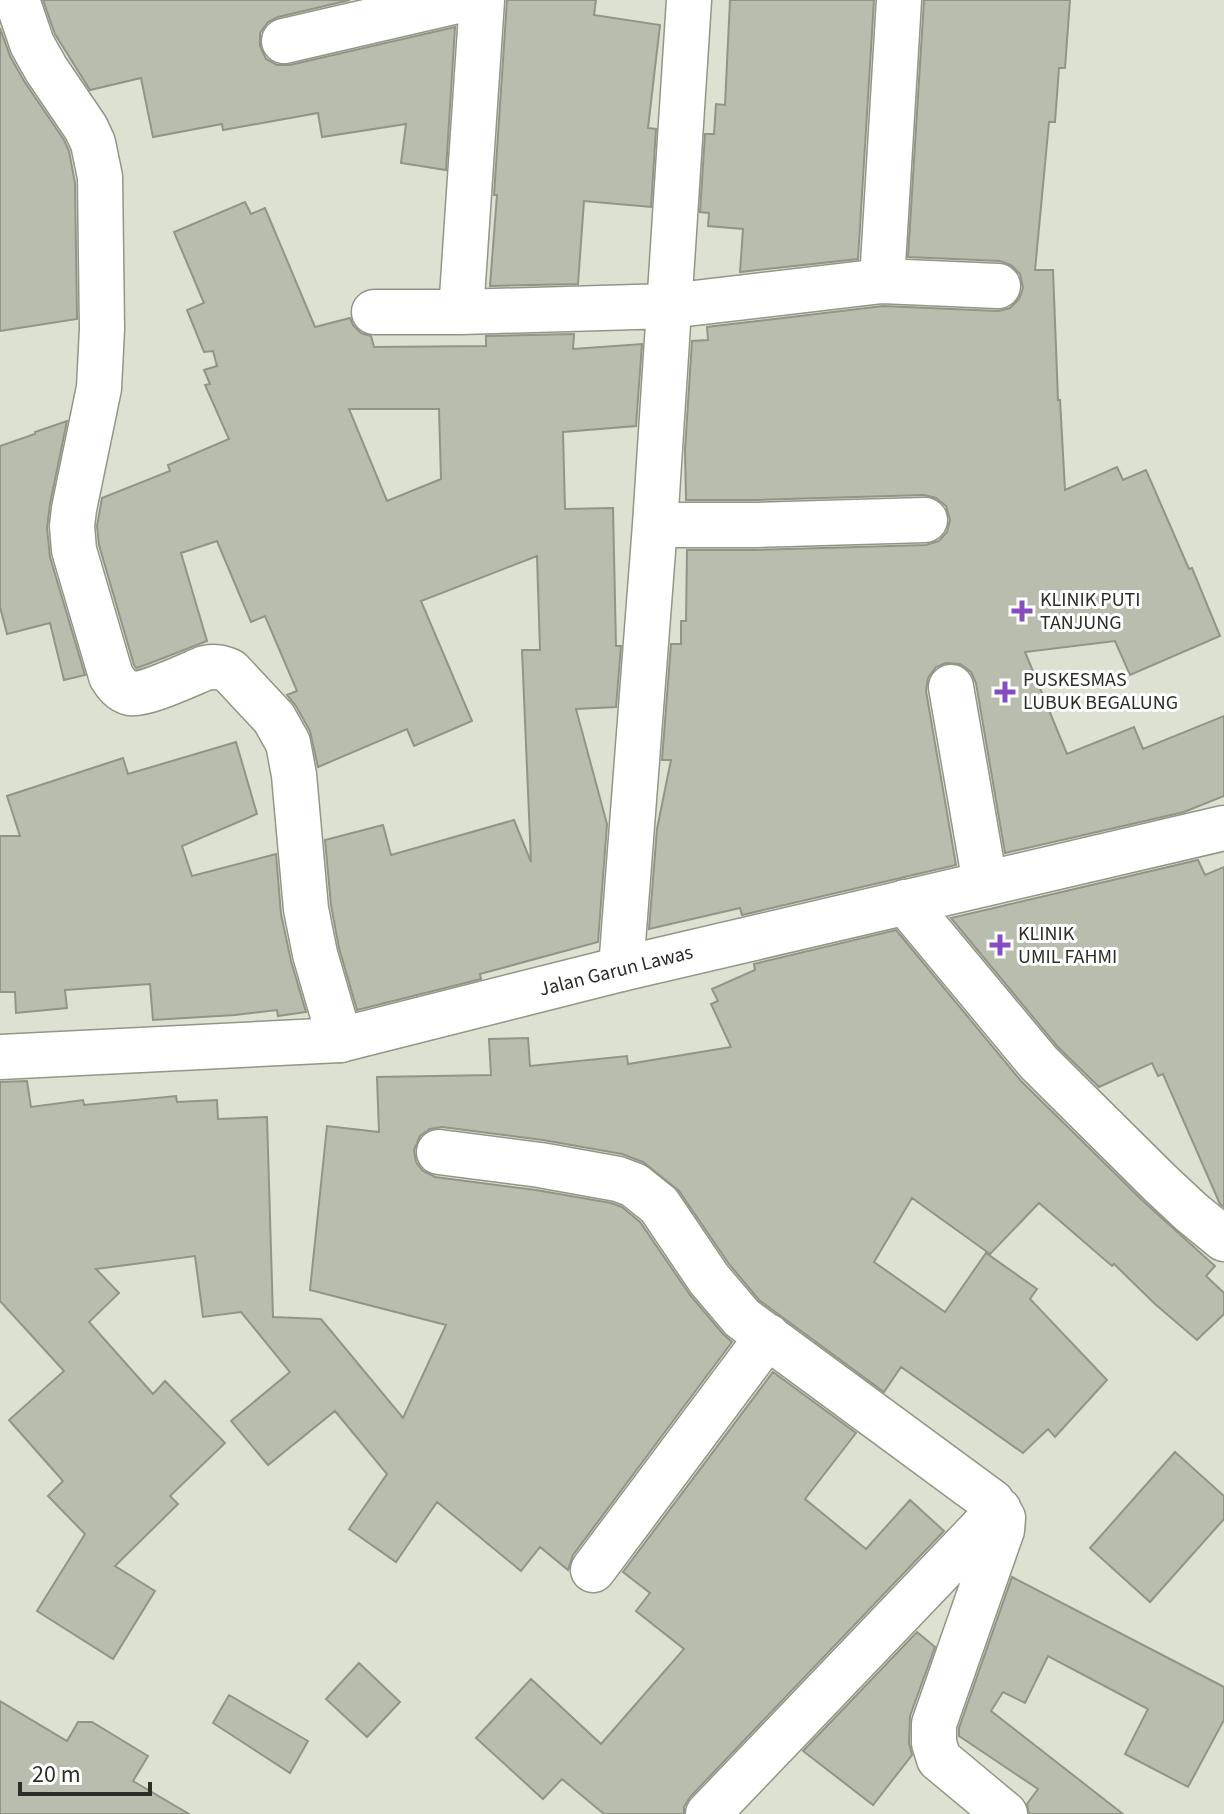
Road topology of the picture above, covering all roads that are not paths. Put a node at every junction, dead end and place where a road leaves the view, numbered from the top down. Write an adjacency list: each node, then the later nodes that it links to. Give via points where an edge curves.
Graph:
1 (17, 0): 19 (street, via 32,44 86,128 100,177 99,388 72,526 74,550 111,676 123,690 138,694 205,668 222,667 283,731 293,766 306,909)
2 (461, 0): 6 (street)
3 (482, 0): 11 (street)
4 (689, 0): 9 (street)
5 (899, 0): 7 (street)
6 (284, 41)
7 (882, 281): 8 (street); 9 (street)
8 (998, 286)
9 (669, 306): 11 (street); 13 (street)
10 (374, 312): 11 (street)
11 (461, 312)
12 (925, 520): 13 (street)
13 (655, 525): 18 (street)
14 (951, 687): 16 (street)
15 (1224, 828): 16 (street, Jalan Garun Lawas)
16 (985, 883): 17 (street, Jalan Garun Lawas)
17 (905, 902): 18 (street, Jalan Garun Lawas); 22 (street, via 1039,1063)
18 (621, 969): 19 (street, Jalan Garun Lawas)
19 (340, 1040): 20 (street, Jalan Garun Lawas)
20 (0, 1057)
21 (439, 1152): 23 (street, via 540,1165 634,1185 659,1205 742,1318)
22 (1224, 1239)
23 (768, 1336): 24 (street); 25 (street)
24 (999, 1510): 26 (street); 27 (street, via 1002,1530 933,1734 939,1759)
25 (593, 1570)
26 (708, 1814)
27 (1005, 1814)

